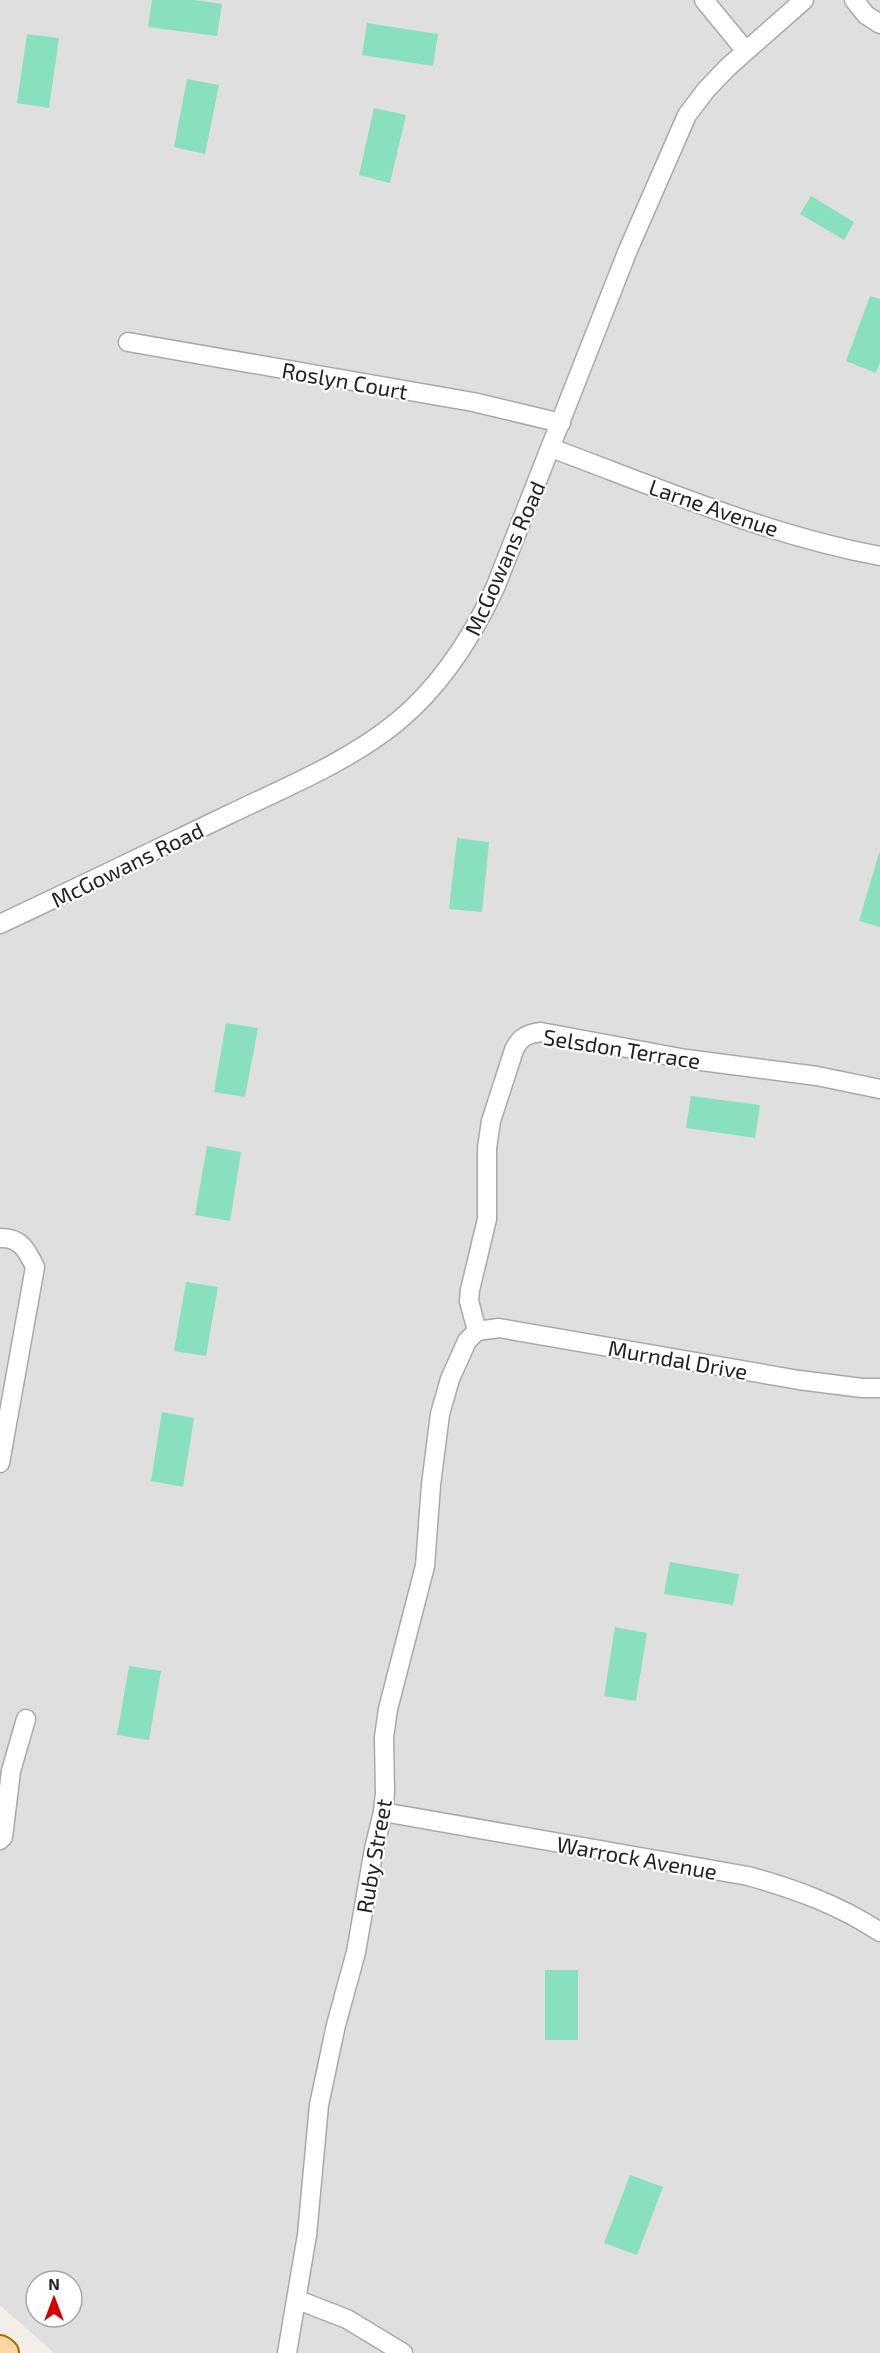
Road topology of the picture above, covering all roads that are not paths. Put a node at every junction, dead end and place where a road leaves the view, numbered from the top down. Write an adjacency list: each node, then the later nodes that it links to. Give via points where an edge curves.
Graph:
1 (704, 0): 5 (street)
2 (804, 0): 5 (street, McGowans Road)
3 (854, 0): 4 (street)
4 (880, 24)
5 (745, 50): 7 (street, McGowans Road, via 687,115 628,250)
6 (128, 342): 7 (street, Roslyn Court, via 473,402)
7 (561, 423): 8 (street, McGowans Road)
8 (551, 448): 9 (street, Larne Avenue, via 729,514 814,541); 10 (street, McGowans Road, via 480,620 454,662 397,722 351,754)
9 (880, 555)
10 (0, 924)
11 (880, 1089): 13 (street, Selsdon Terrace, via 541,1032 519,1039 491,1121 487,1219 470,1290)
12 (0, 1238): 15 (street, via 10,1238 26,1248 34,1267)
13 (477, 1331): 14 (street, Murndal Drive, via 499,1328 799,1380); 17 (street, Ruby Street, via 459,1355 440,1414 425,1566 388,1709)
14 (880, 1388)
15 (0, 1463)
16 (26, 1719): 18 (street, via 11,1771)
17 (383, 1812): 19 (street, Warrock Avenue, via 748,1876 795,1889); 20 (street, Ruby Street, via 356,1952 321,2096)
18 (0, 1840)
19 (880, 1932)
20 (298, 2300): 23 (street, Ruby Street); 24 (street, via 347,2319)
21 (0, 2350): 22 (main road)
22 (4, 2353)
23 (287, 2353)
24 (403, 2353)

